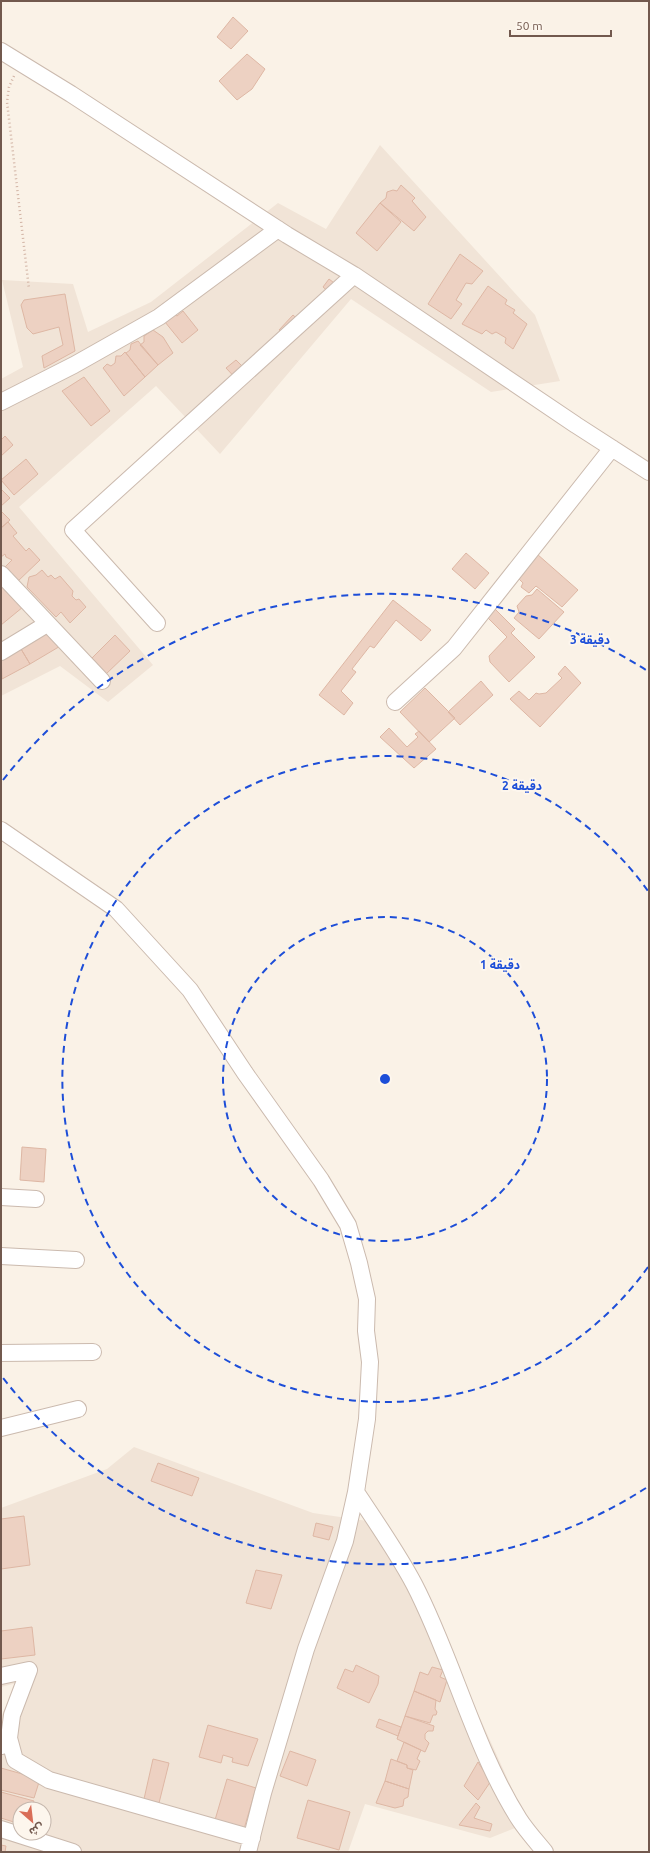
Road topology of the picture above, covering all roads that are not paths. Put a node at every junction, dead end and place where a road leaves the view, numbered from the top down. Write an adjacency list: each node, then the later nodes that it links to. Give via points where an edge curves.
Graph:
1 (1, 51): 2 (street)
2 (278, 229): 3 (street); 4 (street, via 159,317)
3 (354, 275): 5 (street); 8 (street, via 73,530)
4 (1, 402)
5 (612, 448): 6 (street); 12 (street, via 454,648)
6 (649, 472)
7 (1, 574): 9 (street)
8 (157, 623)
9 (47, 624): 10 (street); 11 (street)
10 (1, 652)
11 (102, 681)
12 (395, 702)
13 (1, 830): 22 (street, via 116,909 190,990 321,1180 348,1225 367,1299 366,1331 370,1362 367,1419)
14 (1, 1197): 15 (street)
15 (36, 1199)
16 (1, 1256): 17 (street)
17 (76, 1260)
18 (1, 1352): 19 (street)
19 (93, 1352)
20 (78, 1409): 21 (street)
21 (1, 1428)
22 (356, 1492): 26 (street, via 345,1542 306,1649 263,1792); 28 (street, via 390,1542 414,1584 492,1768 519,1819)
23 (1, 1676): 24 (street, via 29,1670)
24 (5, 1742): 26 (street, via 15,1760 49,1780)
25 (1, 1829): 27 (street)
26 (250, 1845)
27 (73, 1852)
28 (545, 1852)

